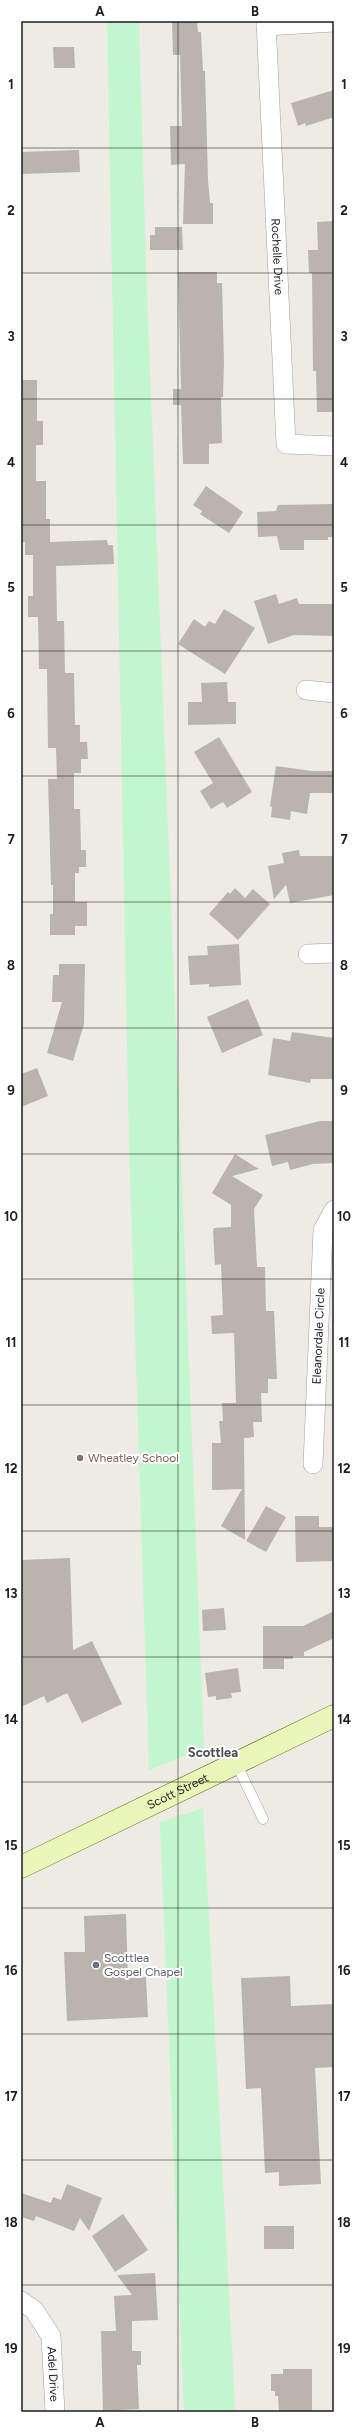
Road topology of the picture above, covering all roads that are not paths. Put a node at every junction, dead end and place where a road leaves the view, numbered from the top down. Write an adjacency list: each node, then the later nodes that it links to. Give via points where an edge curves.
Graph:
1 (334, 22): 2 (street)
2 (266, 24): 3 (street, Rochelle Drive, via 286,444)
3 (334, 446)
4 (306, 690): 5 (street)
5 (334, 693)
6 (334, 953): 7 (street)
7 (308, 954)
8 (334, 1210): 9 (street, Eleanordale Circle, via 323,1230)
9 (313, 1464)
10 (334, 1716): 11 (main road, Scott Street)
11 (236, 1763): 12 (lane); 13 (main road, Scott Street)
12 (263, 1819)
13 (21, 1867)
14 (21, 2301): 15 (street, Adel Drive, via 34,2310 51,2336)
15 (54, 2412)

